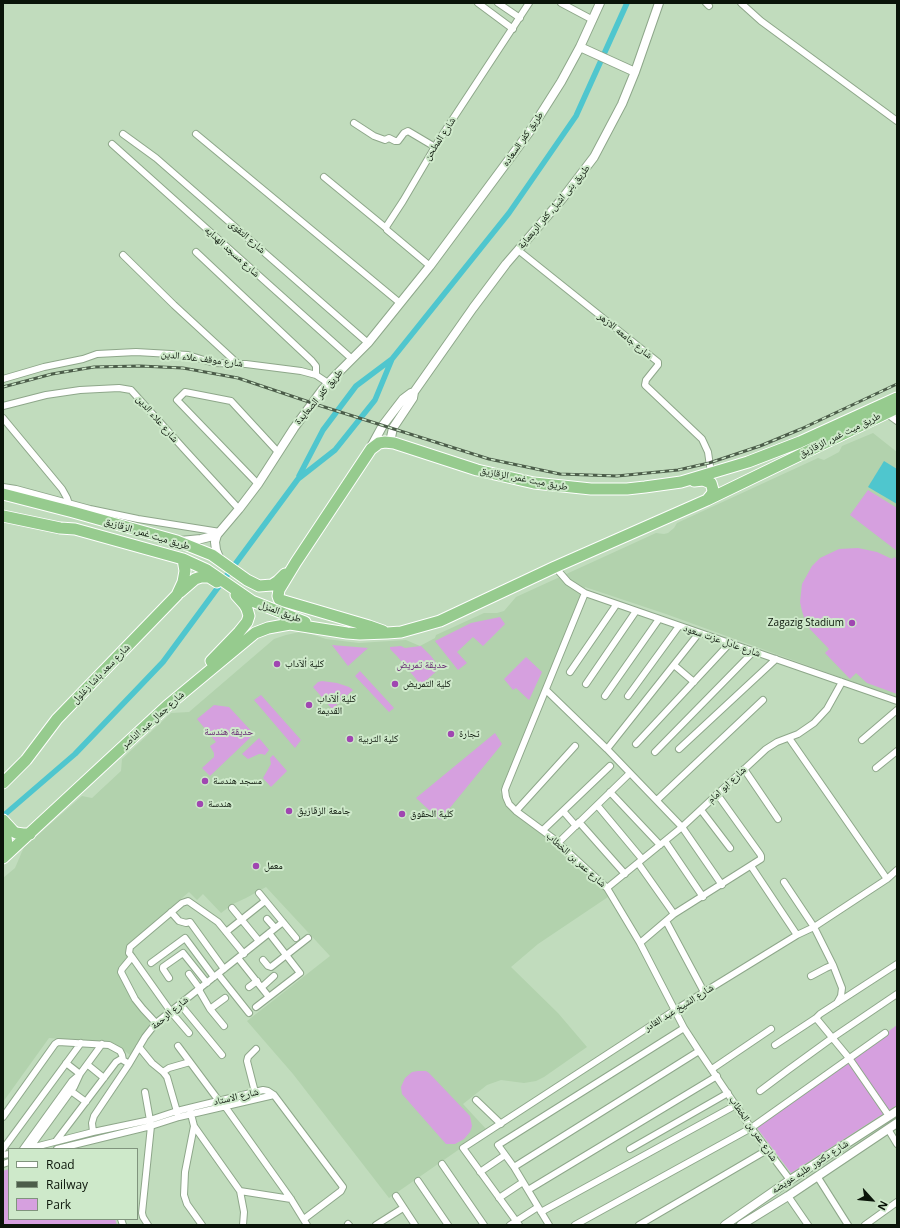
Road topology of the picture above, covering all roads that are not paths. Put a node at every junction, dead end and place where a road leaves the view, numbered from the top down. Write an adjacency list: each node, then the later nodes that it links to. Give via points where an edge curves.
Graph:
1 (478, 3): 10 (street)
2 (498, 3): 8 (street)
3 (561, 3): 9 (street)
4 (600, 3): 9 (street, طريق كفر السعاده)
5 (659, 3): 12 (street, طريق بنى اشبل, كفر الربعماية)
6 (741, 3): 13 (street, via 758,19)
7 (527, 4): 8 (street, شارع المطحن)
8 (520, 18): 10 (street, شارع المطحن)
9 (593, 20): 11 (street, طريق كفر السعاده)
10 (513, 29): 18 (street, شارع المطحن)
11 (580, 47): 12 (street); 24 (street, طريق كفر السعاده, via 530,131)
12 (635, 72): 21 (street, طريق بنى اشبل, كفر الربعماية, via 620,109 594,157)
13 (897, 121)
14 (354, 123): 18 (street, via 385,140 389,138 398,141 408,131)
15 (123, 134): 26 (street, شارع التقوى, via 156,158)
16 (196, 134): 25 (street)
17 (112, 144): 27 (street, شارع مسجد الهدايه)
18 (435, 147): 20 (street, شارع المطحن)
19 (324, 178): 20 (street)
20 (386, 228): 24 (street)
21 (518, 250): 32 (street, طريق بنى اشبل, كفر الربعماية, via 473,308); 43 (street, شارع جامعه الازهر, via 658,363 645,385 702,439 708,452)
22 (196, 252): 29 (street, via 312,361 316,366)
23 (123, 255): 28 (street)
24 (430, 266): 25 (street, طريق كفر الصعايدة)
25 (400, 303): 26 (street, طريق كفر الصعايدة)
26 (368, 343): 27 (street, طريق كفر الصعايدة)
27 (352, 359): 31 (street, طريق كفر الصعايدة)
28 (237, 363): 29 (street, شارع موقف علاء الدين); 30 (street, شارع موقف علاء الدين, via 214,363 188,355 136,352 97,354)
29 (316, 375): 31 (street, شارع موقف علاء الدين)
30 (3, 379)
31 (328, 383): 41 (street, طريق كفر الصعايدة)
32 (414, 392): 39 (street, via 413,398 393,428); 40 (street, via 404,399 383,426)
33 (897, 398): 42 (highway, طريق ميت غمر, الزقازيق, via 793,445)
34 (3, 406): 52 (street, شارع علاء الدين, via 80,390 132,390)
35 (897, 408): 36 (highway, طريق ميت غمر, الزقازيق)
36 (886, 413): 38 (street); 44 (highway, طريق ميت غمر, الزقازيق)
37 (3, 418): 51 (street, via 62,489)
38 (897, 421)
39 (390, 442): 40 (highway, via 380,443); 45 (highway, طريق ميت غمر, الزقازيق, via 477,470 553,486 609,489)
40 (371, 449): 61 (highway, طريق ميت غمر, الزقازيق)
41 (278, 452): 46 (street, طريق كفر الصعايدة); 46 (street, via 231,401 185,392 177,400)
42 (738, 465): 43 (highway, طريق ميت غمر, الزقازيق); 44 (highway, via 740,475)
43 (711, 473): 45 (highway, طريق ميت غمر, الزقازيق)
44 (749, 478): 49 (highway, طريق ميت غمر, الزقازيق)
45 (681, 482): 49 (highway, via 704,480 711,483 713,490)
46 (258, 484): 52 (street, طريق كفر الصعايدة)
47 (3, 487): 51 (street)
48 (3, 494): 51 (highway, طريق ميت غمر, الزقازيق)
49 (707, 500): 62 (highway, طريق ميت غمر, الزقازيق)
50 (3, 501): 54 (highway, طريق ميت غمر, الزقازيق)
51 (71, 508): 54 (highway, طريق ميت غمر, الزقازيق, via 61,513); 57 (street); 58 (highway, طريق ميت غمر, الزقازيق)
52 (239, 509): 57 (street, طريق كفر الصعايدة)
53 (3, 510): 54 (highway, طريق ميت غمر, الزقازيق)
54 (40, 514): 56 (highway, طريق ميت غمر, الزقازيق)
55 (3, 516): 56 (highway, طريق ميت غمر, الزقازيق)
56 (75, 529): 59 (highway, طريق ميت غمر, الزقازيق)
57 (218, 534): 58 (street, via 201,539); 60 (street, via 216,550)
58 (176, 541): 60 (highway, طريق ميت غمر, الزقازيق)
59 (183, 559): 63 (highway, طريق ميت غمر, الزقازيق, via 201,567); 66 (highway, شارع سعد باشا زغلول, via 185,571)
60 (220, 560): 61 (highway, طريق ميت غمر, الزقازيق, via 259,586 272,585)
61 (296, 562): 72 (highway, طريق ميت غمر, الزقازيق, via 279,590 279,599)
62 (555, 567): 65 (street, شارع عادل عزت سعود, via 568,582); 72 (highway, طريق ميت غمر, الزقازيق, via 440,621 401,632)
63 (210, 575): 64 (highway, طريق ميت غمر, الزقازيق); 66 (highway, via 198,578)
64 (237, 593): 71 (highway, طريق المنزل); 83 (highway, via 247,609 247,622 186,684)
65 (585, 593): 67 (street, شارع عادل عزت سعود); 82 (street, شارع عمر بن الخطاب)
66 (177, 595): 101 (highway, شارع سعد باشا زغلول, via 57,719 26,760)
67 (616, 604): 68 (street, شارع عادل عزت سعود); 78 (street)
68 (636, 611): 69 (street, شارع عادل عزت سعود); 81 (street)
69 (659, 619): 70 (street, شارع عادل عزت سعود); 84 (street)
70 (679, 626): 73 (street, شارع عادل عزت سعود); 85 (street)
71 (324, 629): 72 (highway, طريق ميت غمر, الزقازيق, via 360,634); 83 (highway, شارع جمال عبد الناصر, via 290,624 261,630)
72 (387, 633)
73 (699, 633): 74 (street, شارع عادل عزت سعود); 77 (street)
74 (730, 643): 75 (street, شارع عادل عزت سعود); 79 (street)
75 (754, 652): 76 (street, شارع عادل عزت سعود); 96 (street)
76 (776, 659): 80 (street, شارع عادل عزت سعود); 94 (street)
77 (674, 665): 79 (street); 93 (street)
78 (570, 672)
79 (694, 682): 91 (street)
80 (842, 682): 87 (street, شارع عادل عزت سعود); 89 (street, شارع ابو امام, via 821,716 806,729)
81 (586, 684)
82 (546, 690): 93 (street); 107 (street, شارع عمر بن الخطاب, via 505,790 507,801)
83 (181, 694): 115 (highway, شارع جمال عبد الناصر)
84 (606, 696)
85 (628, 696)
86 (763, 700): 104 (street)
87 (897, 700)
88 (897, 710): 90 (street)
89 (789, 738): 99 (street, شارع ابو امام, via 771,745); 124 (street)
90 (862, 740)
91 (636, 744)
92 (575, 746): 107 (street)
93 (607, 749): 100 (street)
94 (679, 749)
95 (897, 750): 98 (street)
96 (655, 752)
97 (610, 766): 108 (street)
98 (876, 768)
99 (744, 769): 103 (street, شارع ابو امام); 109 (street)
100 (630, 773): 102 (street); 104 (street)
101 (3, 783)
102 (610, 792): 105 (street); 117 (street)
103 (717, 794): 106 (street, شارع ابو امام); 121 (street, via 761,856)
104 (657, 800): 112 (street)
105 (597, 805): 111 (street); 120 (street)
106 (701, 810): 112 (street, شارع ابو امام); 118 (street)
107 (516, 811): 113 (street, شارع عمر بن الخطاب)
108 (563, 811): 111 (street); 113 (street)
109 (778, 819)
110 (3, 820): 114 (highway)
111 (577, 824): 116 (street); 123 (street)
112 (682, 827): 117 (street, شارع ابو امام); 126 (street)
113 (543, 830): 116 (street, شارع عمر بن الخطاب)
114 (7, 834): 115 (highway); 119 (highway)
115 (30, 834): 119 (highway, شارع جمال عبد الناصر)
116 (558, 842): 127 (street, شارع عمر بن الخطاب)
117 (662, 843): 120 (street, شارع ابو امام); 129 (street)
118 (730, 848)
119 (4, 858)
120 (640, 861): 123 (street, شارع ابو امام); 133 (street)
121 (751, 866): 126 (street); 142 (street)
122 (897, 870): 124 (street, شارع الشيخ عبد القادر)
123 (625, 874): 127 (street, شارع ابو امام)
124 (887, 879): 138 (street, شارع الشيخ عبد القادر)
125 (784, 882): 138 (street)
126 (722, 885): 129 (street)
127 (608, 888): 146 (street, شارع عمر بن الخطاب)
128 (258, 892): 130 (street)
129 (703, 897): 133 (street)
130 (265, 901): 135 (street); 137 (street)
131 (232, 908): 135 (street)
132 (171, 912): 140 (street, via 184,902 191,902 200,911 216,920); 149 (street, via 130,948); 154 (street, via 179,921 190,922)
133 (674, 914): 136 (street)
134 (267, 919): 139 (street)
135 (242, 920): 140 (street); 145 (street)
136 (666, 921): 146 (street); 165 (street)
137 (283, 922): 139 (street, شارع الرحمة); 143 (street)
138 (814, 927): 142 (street, شارع الشيخ عبد القادر); 153 (street)
139 (275, 928): 141 (street, شارع الرحمة)
140 (226, 932): 148 (street)
141 (269, 933): 145 (street, شارع الرحمة); 147 (street)
142 (797, 935): 165 (street, شارع الشيخ عبد القادر)
143 (296, 938)
144 (308, 938): 147 (street)
145 (260, 941): 148 (street, شارع الرحمة)
146 (640, 943): 173 (street, شارع عمر بن الخطاب)
147 (286, 955): 150 (street, via 271,966); 167 (street, via 300,973)
148 (241, 956): 154 (street, شارع الرحمة); 160 (street)
149 (132, 957): 174 (street); 177 (street, via 121,972 135,999)
150 (263, 960)
151 (151, 963): 156 (street, via 185,938)
152 (897, 964): 169 (street)
153 (833, 965): 158 (street); 169 (street, via 842,988)
154 (224, 969): 156 (street, شارع الرحمة)
155 (189, 974): 164 (street)
156 (216, 976): 161 (street, شارع الرحمة); 175 (street)
157 (274, 976): 162 (street)
158 (811, 976)
159 (170, 978): 161 (street, via 162,968 183,953)
160 (257, 981): 162 (street); 163 (street)
161 (207, 983): 164 (street, شارع الرحمة)
162 (262, 987): 167 (street)
163 (249, 988)
164 (199, 989): 170 (street, شارع الرحمة); 172 (street)
165 (704, 992): 173 (street, شارع الشيخ عبد القادر)
166 (897, 994): 183 (street)
167 (269, 997): 171 (street)
168 (225, 998): 172 (street)
169 (837, 1003): 176 (street)
170 (180, 1004): 174 (street, شارع الرحمة); 191 (street)
171 (256, 1007)
172 (210, 1010): 178 (street)
173 (675, 1010): 179 (street, شارع عمر بن الخطاب); 223 (street, شارع الشيخ عبد القادر)
174 (171, 1012): 177 (street, شارع الرحمة); 182 (street)
175 (249, 1013)
176 (816, 1018): 183 (street); 186 (street)
177 (156, 1023): 188 (street, شارع الرحمة)
178 (224, 1026)
179 (684, 1028): 190 (street, شارع عمر بن الخطاب); 239 (street, via 498,1145)
180 (771, 1029): 198 (street)
181 (885, 1032): 192 (street)
182 (189, 1033)
183 (832, 1038): 192 (street); 205 (street)
184 (81, 1042): 185 (street); 195 (street); 220 (street, via 60,1041 55,1044)
185 (102, 1044): 193 (street, via 120,1051); 197 (street)
186 (775, 1045)
187 (178, 1046): 194 (street)
188 (139, 1047): 196 (street, شارع الرحمة); 199 (street)
189 (256, 1049): 207 (street, via 247,1061)
190 (699, 1051): 198 (street, شارع عمر بن الخطاب); 242 (street)
191 (222, 1055)
192 (849, 1058): 219 (street); 225 (street)
193 (123, 1060): 196 (street); 202 (street, via 117,1060)
194 (190, 1062): 199 (street); 211 (street)
195 (66, 1063): 200 (street); 235 (street)
196 (129, 1064): 204 (street, شارع الرحمة)
197 (88, 1065): 200 (street); 202 (street)
198 (712, 1069): 201 (street, شارع عمر بن الخطاب)
199 (163, 1072): 218 (street, via 168,1080)
200 (80, 1074): 203 (street); 231 (street, via 72,1081)
201 (716, 1076): 208 (street, شارع عمر بن الخطاب); 248 (street)
202 (103, 1079): 204 (street); 213 (street)
203 (71, 1090): 213 (street); 232 (street)
204 (112, 1090): 227 (street, شارع الرحمة, via 93,1118)
205 (760, 1091)
206 (145, 1092): 221 (street)
207 (255, 1092): 209 (street, شارع الاستاد, via 265,1090); 210 (street); 211 (street, شارع الاستاد)
208 (728, 1093): 214 (street, شارع عمر بن الخطاب); 236 (street)
209 (274, 1095): 210 (street, شارع الاستاد); 257 (street, via 343,1187 342,1191)
210 (256, 1099): 215 (street, شارع الاستاد)
211 (220, 1100): 215 (street); 216 (street, شارع الاستاد)
212 (476, 1100): 223 (street)
213 (86, 1102): 228 (street)
214 (736, 1105): 225 (street, شارع عمر بن الخطاب); 256 (street)
215 (225, 1106): 216 (street, شارع الاستاد); 253 (street)
216 (190, 1111): 218 (street, شارع الاستاد); 224 (street)
217 (897, 1111): 219 (street, شارع دكتور طلبه عويضه)
218 (178, 1114): 221 (street, شارع الاستاد)
219 (889, 1116): 238 (street, شارع دكتور طلبه عويضه)
220 (3, 1117)
221 (151, 1123): 227 (street, شارع الاستاد); 234 (street, شارع الاستاد); 259 (street, via 142,1206)
222 (897, 1123): 226 (street, شارع دكتور طلبه عويضه)
223 (501, 1124): 243 (street, شارع الشيخ عبد القادر, via 463,1148)
224 (194, 1126): 249 (street); 260 (street, via 185,1172 184,1195 187,1204)
225 (751, 1128): 237 (street, شارع عمر بن الخطاب); 269 (street)
226 (888, 1129): 229 (street); 240 (street, شارع دكتور طلبه عويضه)
227 (93, 1132): 228 (street, شارع الاستاد)
228 (56, 1141): 230 (street, شارع الاستاد)
229 (897, 1144)
230 (48, 1146): 233 (street, شارع الاستاد)
231 (24, 1148)
232 (29, 1148)
233 (35, 1148)
234 (61, 1148)
235 (3, 1149)
236 (630, 1149)
237 (767, 1150): 245 (street, شارع عمر بن الخطاب); 270 (street)
238 (835, 1150): 240 (street); 245 (street, شارع دكتور طلبه عويضه)
239 (505, 1155): 242 (street); 243 (street)
240 (842, 1160): 244 (street, شارع دكتور طلبه عويضه)
241 (442, 1164): 266 (street)
242 (514, 1167): 247 (street)
243 (480, 1172): 252 (street)
244 (817, 1176): 251 (street, شارع دكتور طلبه عويضه); 274 (street)
245 (790, 1180): 271 (street, شارع دكتور طلبه عويضه)
246 (418, 1181): 265 (street)
247 (523, 1182): 248 (street); 252 (street)
248 (528, 1190): 256 (street)
249 (240, 1191): 253 (street); 261 (street, via 244,1212)
250 (396, 1196): 255 (street)
251 (788, 1196): 272 (street, شارع دكتور طلبه عويضه); 273 (street)
252 (499, 1198): 258 (street)
253 (291, 1199): 257 (street)
254 (897, 1202): 275 (street)
255 (404, 1208): 263 (street); 264 (street)
256 (539, 1209): 258 (street); 268 (street)
257 (304, 1219): 262 (street)
258 (518, 1223): 267 (street)
259 (145, 1224)
260 (202, 1225)
261 (243, 1225)
262 (307, 1225)
263 (376, 1225)
264 (415, 1225)
265 (448, 1225)
266 (484, 1225)
267 (510, 1225)
268 (549, 1225)
269 (575, 1225)
270 (639, 1225)
271 (725, 1225)
272 (741, 1225)
273 (808, 1225)
274 (848, 1225)
275 (865, 1225)

